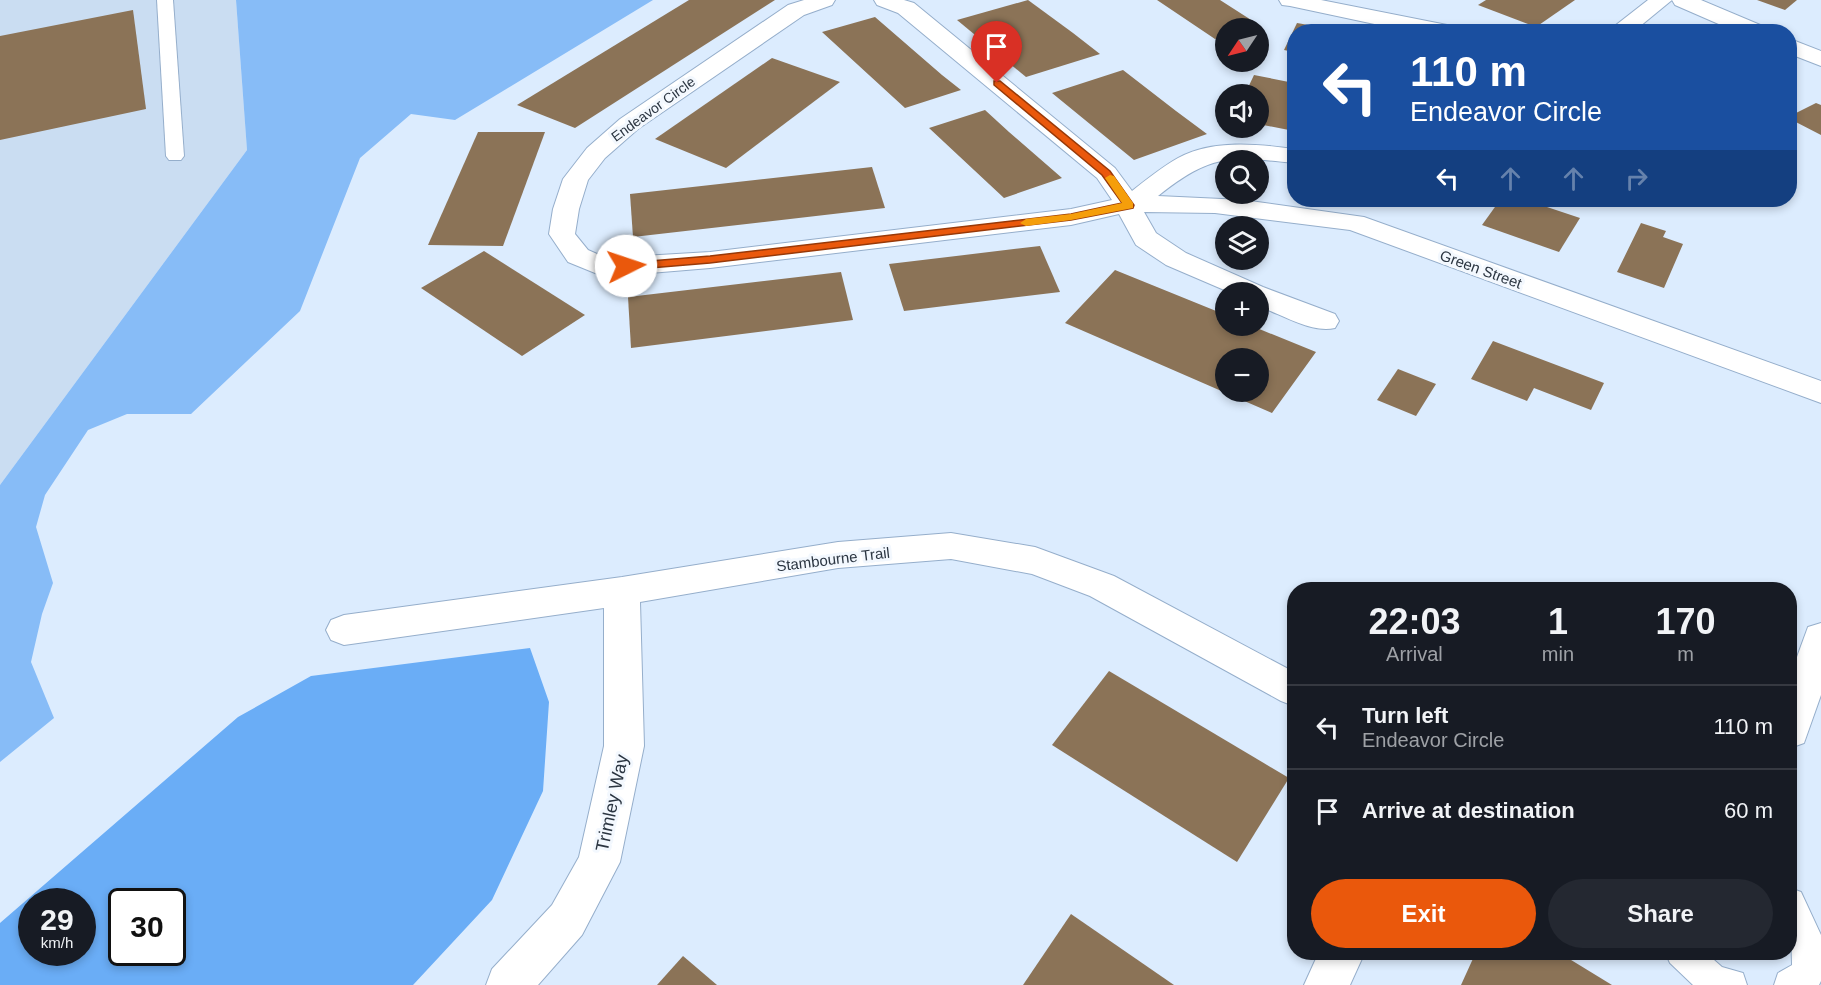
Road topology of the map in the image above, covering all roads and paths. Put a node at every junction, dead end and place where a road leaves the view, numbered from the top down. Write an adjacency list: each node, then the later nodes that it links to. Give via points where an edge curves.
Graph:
1 (165, 0): 13 (lane)
2 (824, 0): 14 (street, Endeavor Circle, via 796,10 629,124 596,153 576,179 561,234 578,256 600,267 710,260 1071,217)
3 (885, 0): 14 (street, via 906,9 1106,173)
4 (1290, 0): 7 (street)
5 (1662, 0): 8 (street)
6 (1683, 0): 9 (street)
7 (1408, 24)
8 (1629, 24)
9 (1738, 24)
10 (1797, 49): 11 (street)
11 (1821, 59)
12 (1287, 155): 14 (street, via 1254,151 1192,160)
13 (175, 156)
14 (1129, 205): 15 (street, via 1146,239 1176,259); 18 (street, Green Street, via 1193,204 1354,223)
15 (1229, 282)
16 (1269, 299): 17 (street)
17 (1324, 321)
18 (1821, 392)
19 (622, 591): 20 (street, Stambourne Trail); 22 (street, Stambourne Trail, via 838,555 951,546 1035,561 1102,586); 27 (street, Trimley Way, via 624,746 599,862 567,920)
20 (344, 630)
21 (1821, 638): 23 (street)
22 (1287, 686)
23 (1797, 710)
24 (1797, 918): 30 (lane, via 1808,942 1808,973)
25 (1339, 960): 28 (street)
26 (1691, 960): 29 (lane, via 1714,982)
27 (508, 985)
28 (1326, 985)
29 (1731, 985)
30 (1790, 985)

